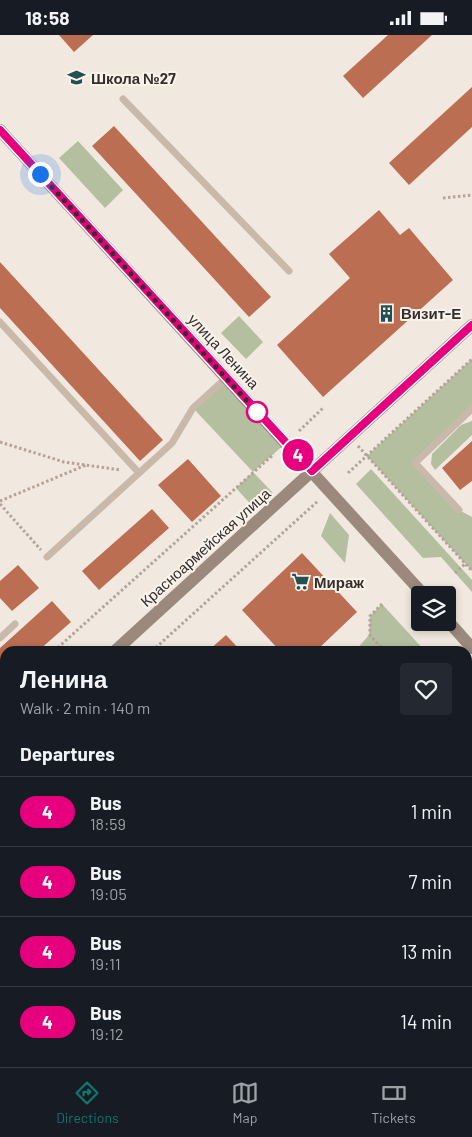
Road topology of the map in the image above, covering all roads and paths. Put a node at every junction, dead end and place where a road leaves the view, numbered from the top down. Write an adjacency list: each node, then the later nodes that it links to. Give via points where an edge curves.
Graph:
1 (123, 99): 5 (lane)
2 (0, 130): 9 (main road, улица Ленина)
3 (472, 195): 4 (path)
4 (443, 198)
5 (289, 271)
6 (0, 322): 19 (lane)
7 (472, 325): 18 (main road, Красноармейская улица)
8 (472, 359): 16 (path)
9 (226, 378): 18 (main road, улица Ленина); 19 (lane, via 193,408 172,443)
10 (323, 408): 12 (path)
11 (472, 409): 23 (lane, via 415,463)
12 (299, 431)
13 (0, 442): 17 (path, via 64,462)
14 (358, 446): 16 (path)
15 (274, 454): 33 (path)
16 (367, 456): 20 (path); 25 (path)
17 (86, 465): 19 (path); 22 (path)
18 (312, 471): 28 (main road, улица Ленина); 34 (main road, Красноармейская улица)
19 (138, 473): 24 (lane)
20 (348, 473)
21 (318, 501): 35 (path)
22 (0, 502): 24 (path)
23 (459, 510)
24 (47, 557)
25 (465, 564): 26 (path); 27 (path)
26 (472, 571)
27 (455, 573)
28 (416, 586)
29 (382, 604): 36 (path, via 370,617 370,635)
30 (15, 625): 32 (lane)
31 (456, 630): 37 (main road)
32 (0, 638)
33 (60, 646)
34 (121, 646)
35 (158, 646)
36 (380, 646)
37 (470, 646)

